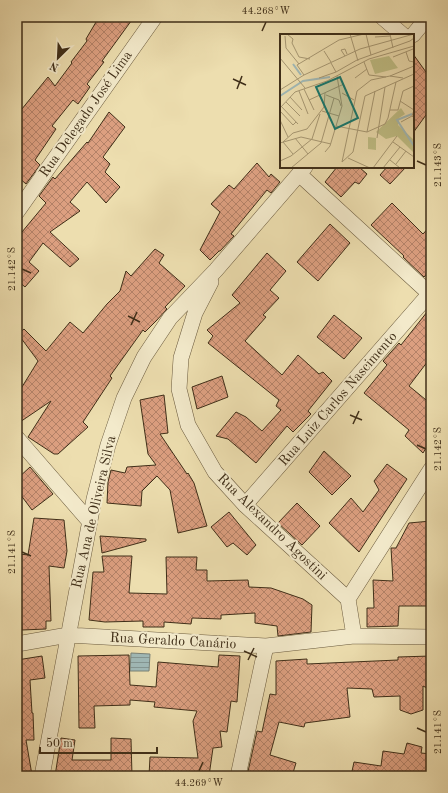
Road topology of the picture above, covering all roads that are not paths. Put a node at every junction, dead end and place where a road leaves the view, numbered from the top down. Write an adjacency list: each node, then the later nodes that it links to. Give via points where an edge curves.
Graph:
1 (155, 17): 7 (street, Rua Delegado José Lima)
2 (382, 17): 4 (street)
3 (428, 17): 5 (street)
4 (402, 34)
5 (414, 34)
6 (302, 171): 8 (street, Rua Ana de Oliveira Silva); 9 (street)
7 (17, 212)
8 (216, 270): 12 (street, Rua Alexandro Agostini, via 195,313 181,358 180,389 188,425 215,472); 13 (street, Rua Ana de Oliveira Silva, via 170,318 144,357 124,398 108,445)
9 (431, 294): 12 (street, Rua Luiz Carlos Nascimento)
10 (17, 438): 13 (street)
11 (431, 469): 14 (street)
12 (245, 505): 14 (street, Rua Alexandro Agostini)
13 (90, 522): 15 (street, Rua Ana de Oliveira Silva)
14 (348, 599): 16 (street)
15 (68, 635): 18 (street, Rua Geraldo Canário); 19 (street, Rua Geraldo Canário); 20 (street, Rua Ana de Oliveira Silva)
16 (354, 636): 17 (street, Rua Geraldo Canário); 19 (street, Rua Geraldo Canário)
17 (431, 637)
18 (17, 644)
19 (266, 646): 21 (street)
20 (42, 776)
21 (238, 776)

